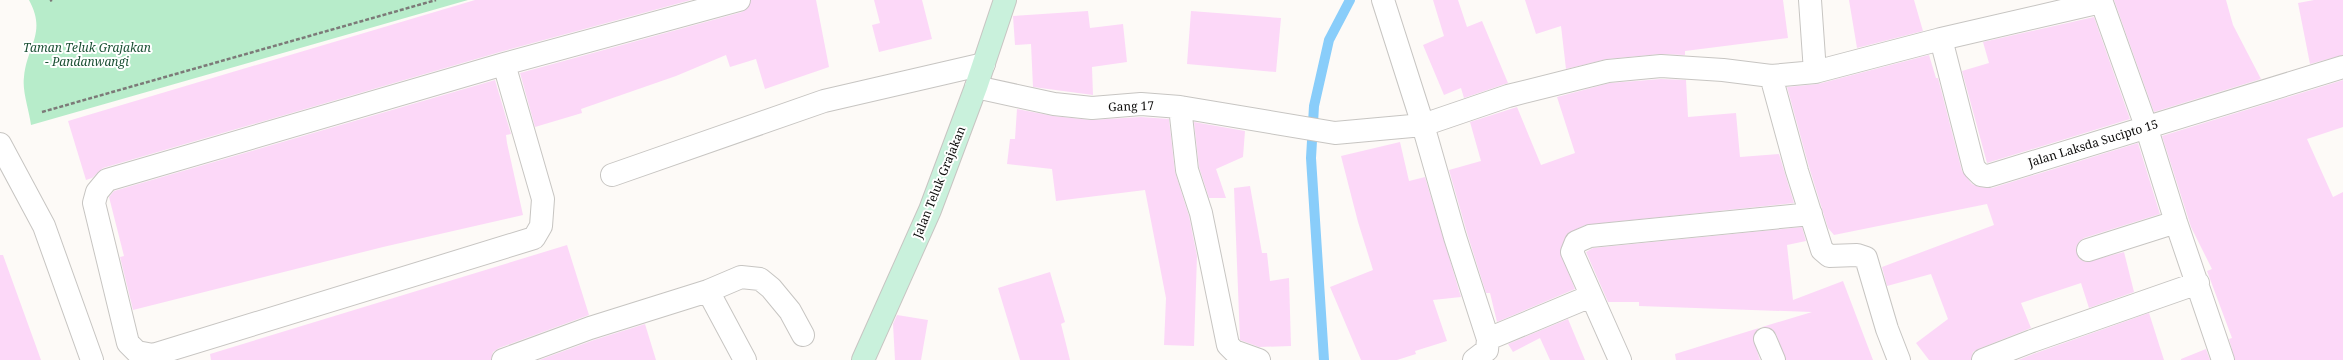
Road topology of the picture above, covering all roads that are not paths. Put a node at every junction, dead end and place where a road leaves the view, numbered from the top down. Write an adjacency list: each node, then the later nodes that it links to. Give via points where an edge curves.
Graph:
1 (739, 0): 7 (street)
2 (1005, 0): 8 (street, Jalan Teluk Grajakan)
3 (1383, 0): 14 (street)
4 (1810, 0): 10 (street)
5 (2101, 1): 6 (street, Gang 17); 15 (street)
6 (1941, 39): 10 (street, Gang 17); 15 (street, Jalan Laksda Sucipto 15, via 1972,162 1980,175 1997,174)
7 (504, 64): 7 (street, via 107,180 97,192 94,203 128,343 137,352 153,355 534,238 541,226 543,199)
8 (984, 64): 12 (street, Jalan Teluk Grajakan); 17 (street, via 824,101)
9 (2343, 67): 15 (street, Jalan Laksda Sucipto 15)
10 (1815, 72): 11 (street, Gang 17)
11 (1771, 76): 14 (street, Gang 17, via 1661,66 1608,71 1508,96); 18 (street)
12 (976, 86): 13 (street, Gang 17, via 1054,104 1092,108 1141,104); 30 (street, Jalan Teluk Grajakan, via 930,210)
13 (1180, 107): 14 (street, Gang 17, via 1335,132); 31 (street, via 1187,170 1201,214 1228,345 1234,351)
14 (1423, 125): 25 (street)
15 (2146, 126): 19 (street)
16 (0, 144): 27 (street, via 44,226)
17 (612, 175)
18 (1811, 214): 23 (street, via 1590,236 1576,242 1572,252); 35 (street, via 1825,253 1829,256 1861,255 1867,260)
19 (2176, 222): 20 (street); 21 (street)
20 (2088, 250)
21 (2198, 283): 36 (street); 37 (street)
22 (708, 291): 24 (street, via 741,277 760,279 781,298); 28 (street, via 590,328); 29 (street)
23 (1591, 296): 25 (street); 33 (street)
24 (802, 335)
25 (1488, 339): 32 (street, via 1487,350)
26 (1765, 339): 34 (street)
27 (92, 360)
28 (503, 360)
29 (745, 360)
30 (863, 360)
31 (1258, 360)
32 (1474, 360)
33 (1620, 360)
34 (1774, 360)
35 (1899, 360)
36 (1983, 360)
37 (2223, 360)

